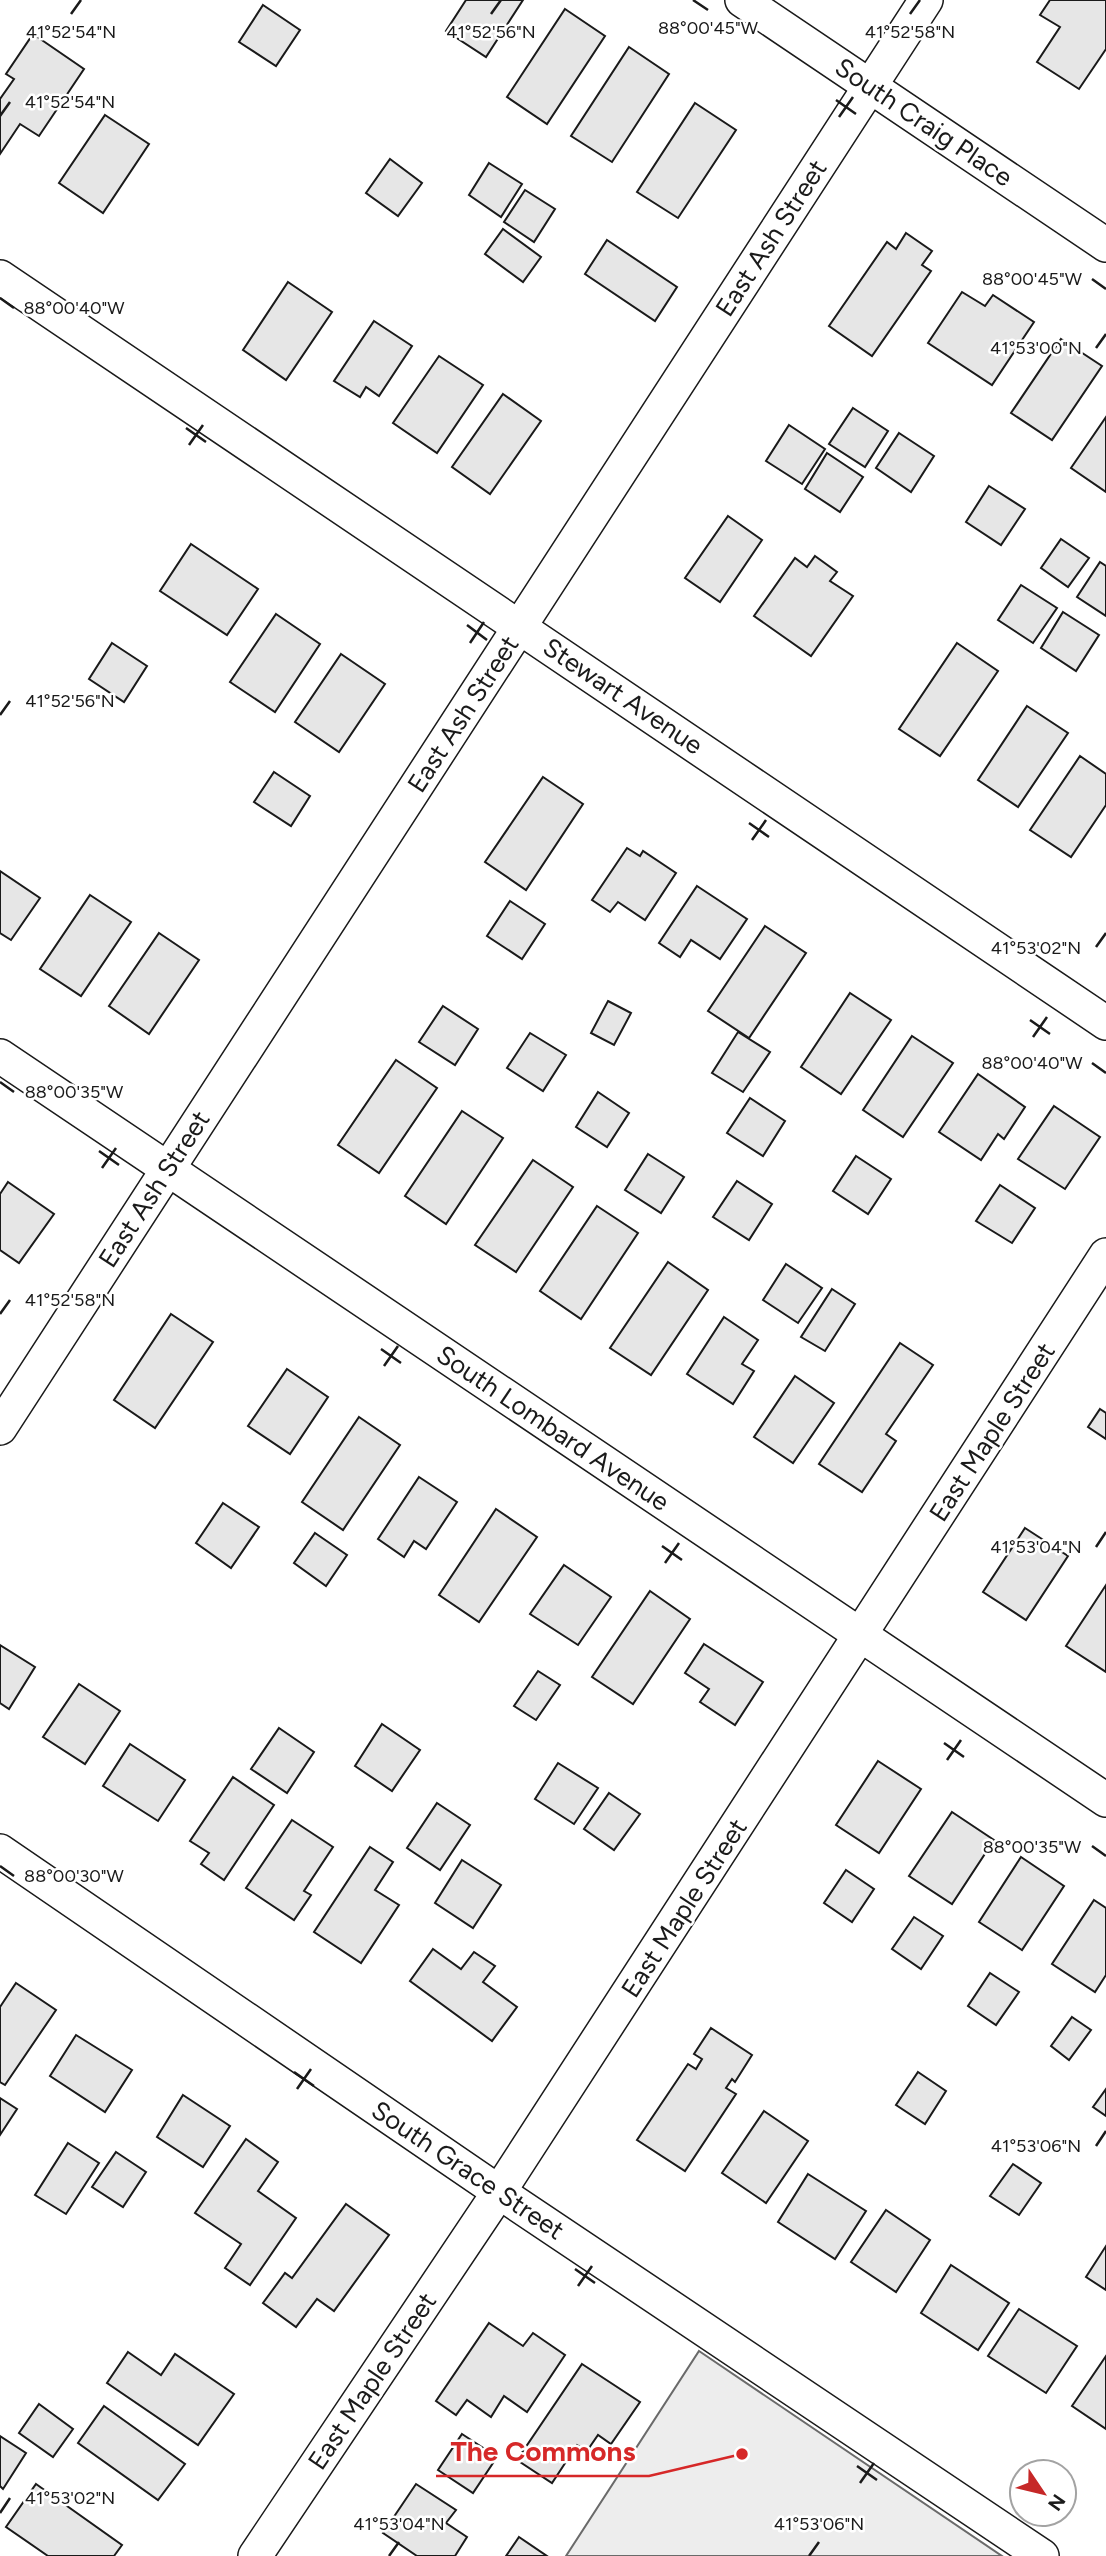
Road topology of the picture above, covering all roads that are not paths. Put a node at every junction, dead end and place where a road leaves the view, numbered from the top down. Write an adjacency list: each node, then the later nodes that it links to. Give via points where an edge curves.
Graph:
1 (742, 0): 3 (street, South Craig Place)
2 (926, 0): 3 (street, East Ash Street)
3 (870, 85): 4 (street, South Craig Place); 6 (street, East Ash Street)
4 (1106, 246)
5 (0, 277): 6 (street, Stewart Avenue)
6 (520, 626): 7 (street, Stewart Avenue); 9 (street, East Ash Street)
7 (1106, 1023)
8 (0, 1055): 9 (street, South Lombard Avenue)
9 (167, 1167): 11 (street, East Ash Street); 12 (street, South Lombard Avenue)
10 (1106, 1255): 12 (street, East Maple Street)
11 (0, 1427)
12 (860, 1635): 13 (street, South Lombard Avenue); 15 (street, East Maple Street)
13 (1106, 1800)
14 (0, 1851): 15 (street, South Grace Street)
15 (499, 2192): 16 (street, East Maple Street); 17 (street, South Grace Street)
16 (255, 2556)
17 (1042, 2556)

